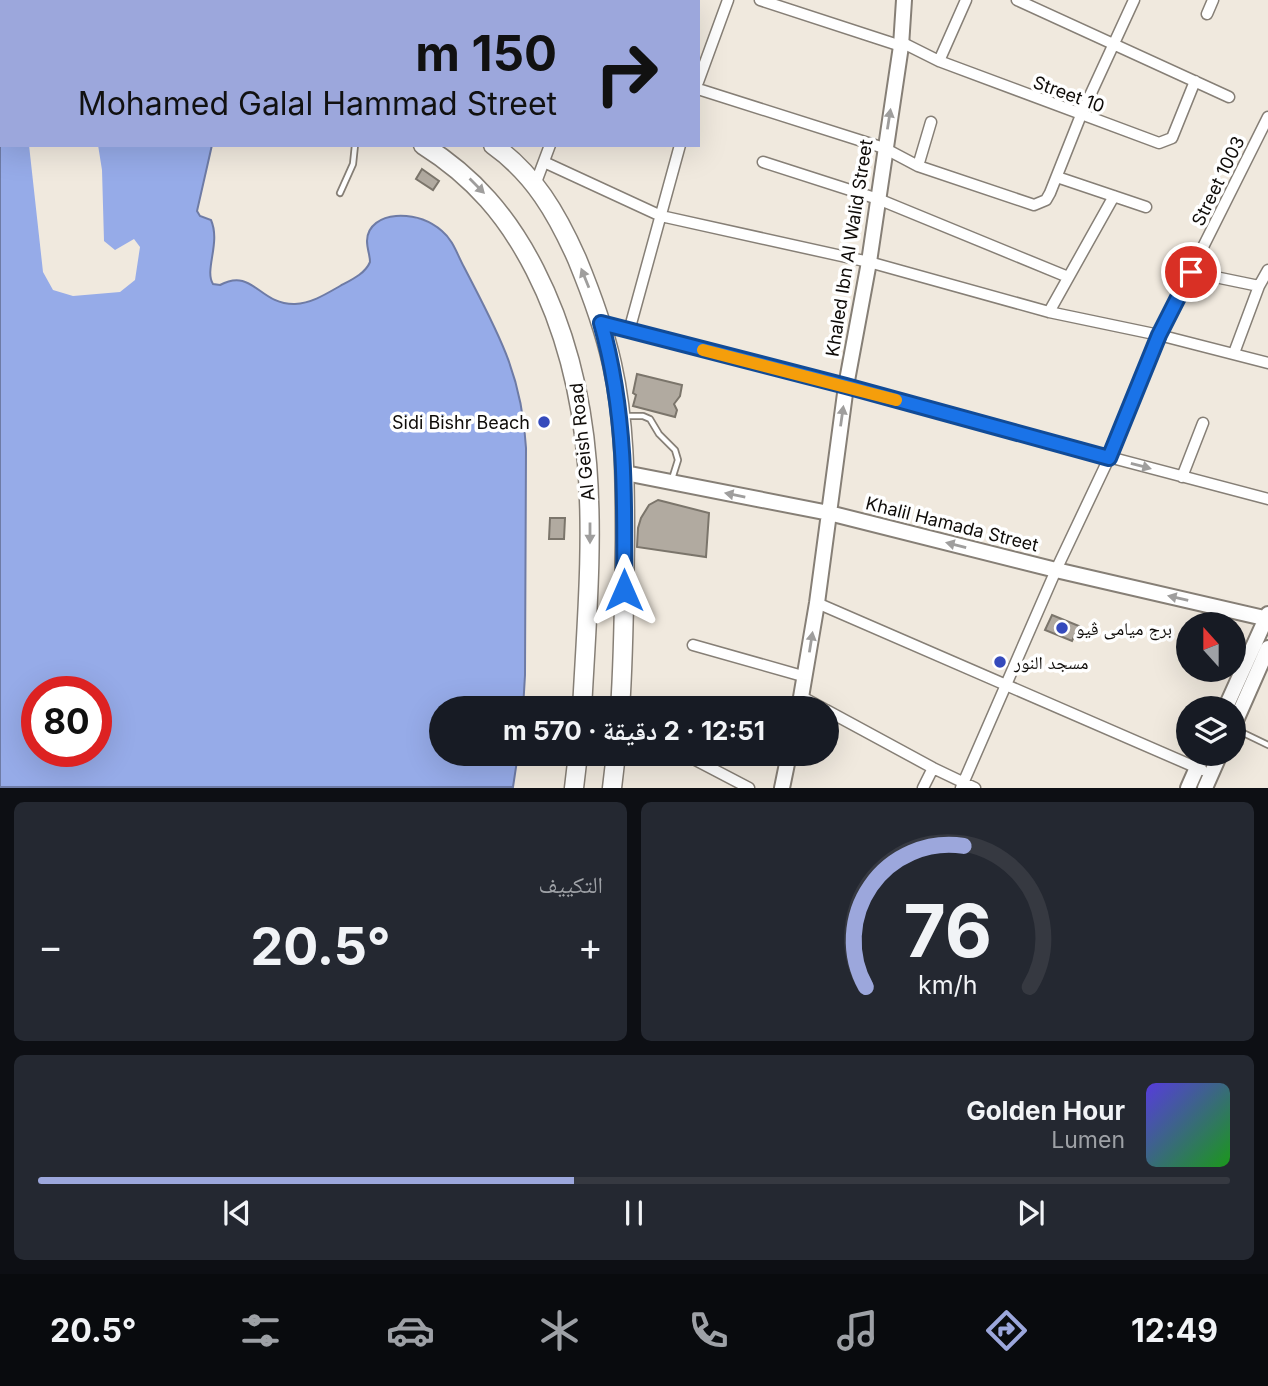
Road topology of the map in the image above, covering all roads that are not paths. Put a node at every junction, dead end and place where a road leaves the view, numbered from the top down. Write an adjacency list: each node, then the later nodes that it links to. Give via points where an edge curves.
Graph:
1 (728, 0): 12 (street)
2 (760, 0): 9 (street, Street 10)
3 (904, 0): 9 (street, Khaled Ibn Al Walid Street)
4 (966, 0): 11 (street)
5 (1017, 0): 10 (street)
6 (1134, 0): 10 (street)
7 (1213, 0): 8 (street)
8 (1207, 14)
9 (901, 44): 11 (street, Street 10); 24 (street, Khaled Ibn Al Walid Street, one-way to 9)
10 (1112, 44): 13 (street); 16 (street)
11 (939, 61): 16 (street, Street 10)
12 (700, 77)
13 (1195, 81): 15 (street); 16 (street, Street 10, via 1166,142)
14 (700, 90): 24 (street)
15 (1229, 97)
16 (1081, 115): 28 (street)
17 (1268, 117): 37 (street, Street 1003)
18 (931, 122): 27 (street)
19 (355, 147): 30 (lane, via 353,164)
20 (426, 147): 62 (highway, Al Geish Road, one-way to 62, via 469,178 507,221 549,300 573,366 583,418 590,507)
21 (496, 147): 29 (highway, Al Geish Road)
22 (549, 147): 25 (street)
23 (679, 147): 34 (street)
24 (884, 148): 27 (street); 32 (street, Khaled Ibn Al Walid Street)
25 (544, 162): 29 (street); 34 (street)
26 (764, 163): 32 (street)
27 (918, 166): 28 (street, via 1034,205 1046,200)
28 (1057, 177): 31 (street)
29 (536, 185): 41 (highway, Al Geish Road, one-way to 29, via 558,217)
30 (340, 192)
31 (1114, 196): 33 (street); 38 (street)
32 (877, 199): 35 (street, Khaled Ibn Al Walid Street); 38 (street)
33 (1146, 207)
34 (661, 216): 35 (street); 42 (street)
35 (869, 262): 40 (street); 46 (street, Khaled Ibn Al Walid Street)
36 (1268, 270): 39 (street)
37 (1191, 272): 39 (street); 43 (street, Street 1003)
38 (1068, 277): 40 (street)
39 (1259, 286): 44 (street)
40 (1049, 312): 43 (street)
41 (601, 323): 42 (street); 47 (highway, Al Geish Road)
42 (629, 331): 46 (street)
43 (1159, 335): 44 (street); 49 (street, Street 1003)
44 (1234, 353): 45 (street)
45 (1268, 362)
46 (846, 386): 49 (street); 54 (street, Khaled Ibn Al Walid Street, one-way to 46)
47 (620, 416): 50 (highway, Al Geish Road); 52 (lane, via 650,419 675,450 678,460)
48 (1203, 423): 51 (street)
49 (1109, 458): 51 (street, one-way to 51); 55 (street, Street 1003)
50 (625, 473): 52 (street, Khalil Hamada Street); 63 (highway, Al Geish Road)
51 (1182, 477): 53 (street)
52 (670, 483): 54 (street, Khalil Hamada Street, one-way to 52)
53 (1268, 499)
54 (829, 513): 55 (street, Khalil Hamada Street, one-way to 54); 56 (street, Khaled Ibn Al Walid Street)
55 (1056, 570): 57 (street, Khalil Hamada Street, one-way to 55); 61 (street, Street 1003)
56 (817, 603): 60 (street, Khaled Ibn Al Walid Street, one-way to 56); 61 (street)
57 (1267, 617): 65 (street)
58 (694, 645): 60 (street)
59 (1268, 648): 66 (street)
60 (806, 677): 64 (street, Khaled Ibn Al Walid Street)
61 (1008, 685): 75 (street); 76 (street, Street 1003)
62 (583, 696)
63 (621, 696)
64 (802, 696)
65 (1230, 696)
66 (1246, 699)
67 (839, 717): 74 (street)
68 (1246, 733): 69 (lane)
69 (1268, 745)
70 (577, 766): 77 (highway)
71 (615, 766): 78 (highway)
72 (707, 766): 79 (street)
73 (787, 766): 80 (street)
74 (933, 768): 76 (street); 81 (street)
75 (1204, 771): 83 (street)
76 (963, 785): 82 (street)
77 (574, 788)
78 (612, 788)
79 (749, 788)
80 (782, 788)
81 (923, 788)
82 (975, 788)
83 (1188, 788)

